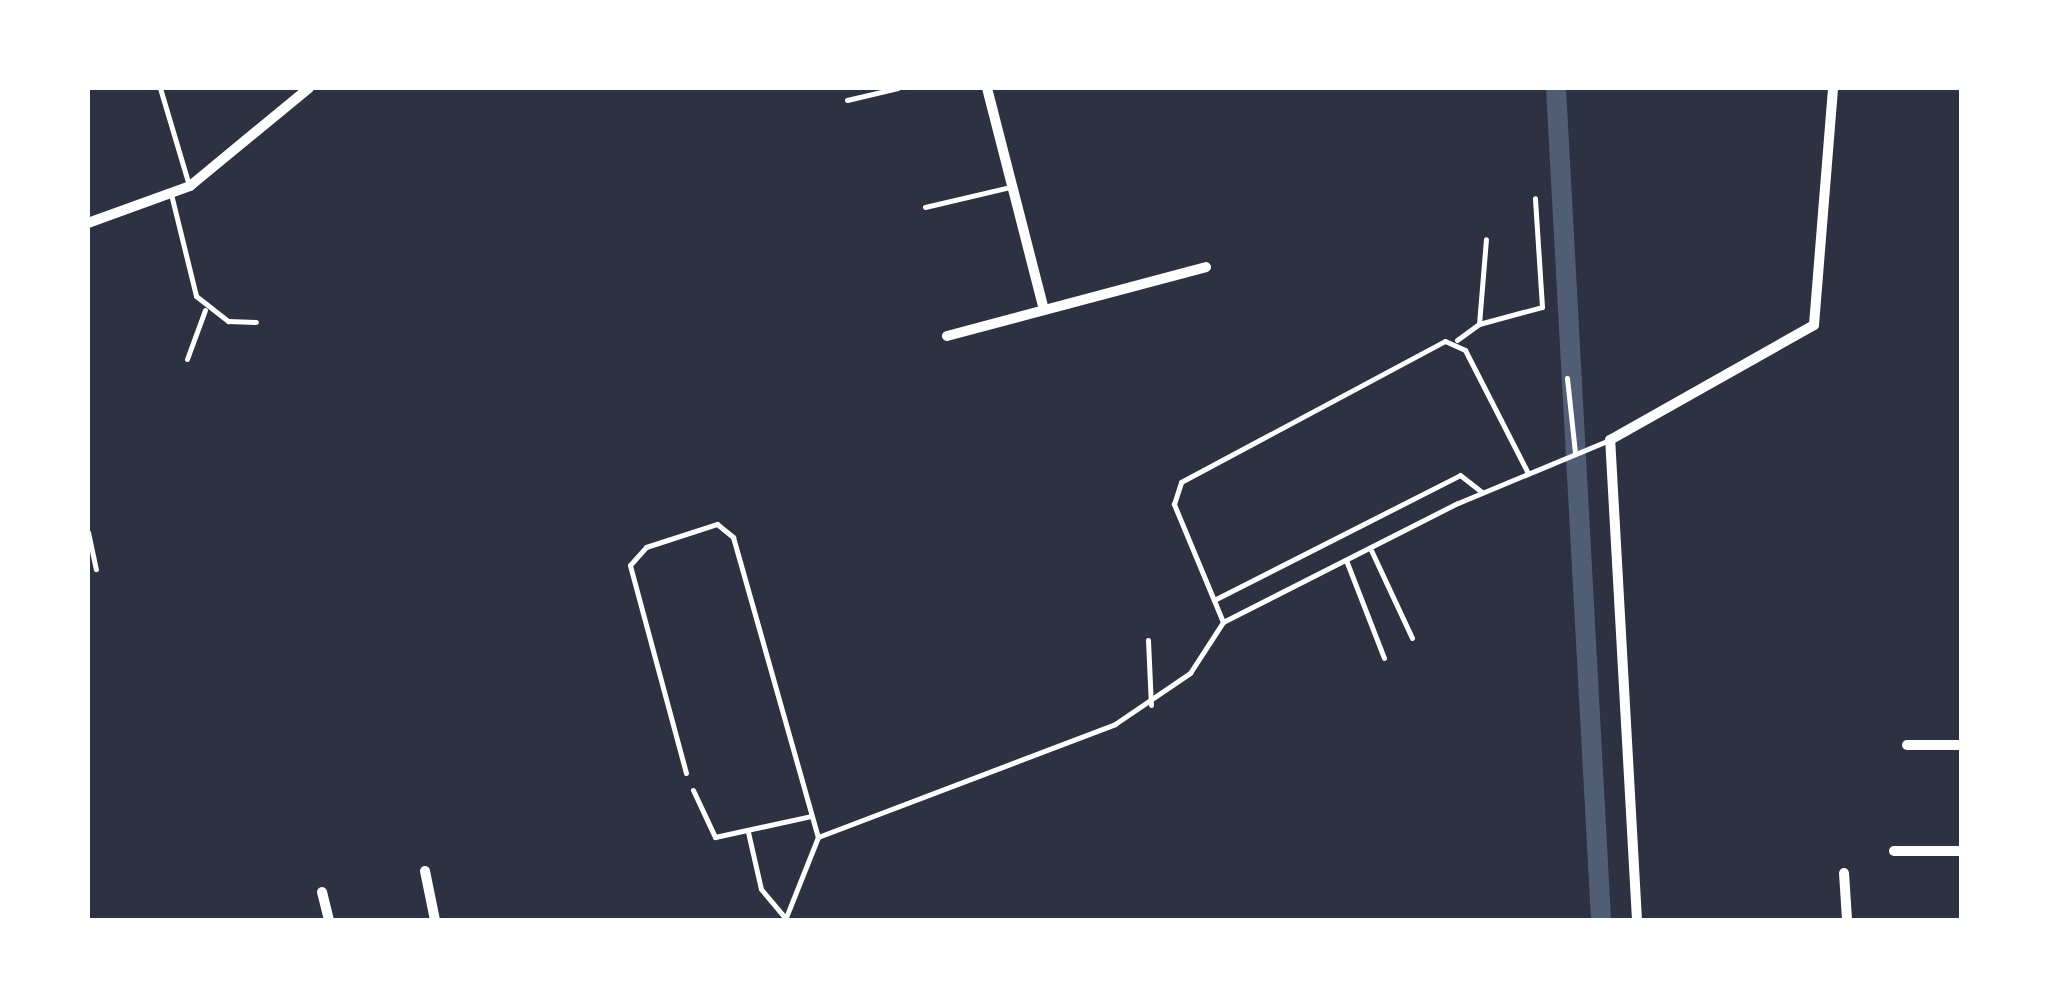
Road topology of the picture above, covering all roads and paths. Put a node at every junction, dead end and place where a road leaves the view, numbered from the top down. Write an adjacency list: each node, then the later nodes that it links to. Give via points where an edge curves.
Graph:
1 (160, 88): 7 (lane)
2 (898, 88): 6 (lane)
3 (987, 88): 8 (street)
4 (1833, 88): 23 (street, via 1814,325)
5 (304, 89): 7 (street)
6 (847, 100)
7 (190, 186): 9 (street)
8 (1013, 187): 11 (lane); 16 (street)
9 (171, 194): 12 (street); 15 (lane)
10 (1535, 198): 18 (lane, via 1542,308)
11 (925, 207)
12 (88, 223)
13 (1486, 239): 18 (lane)
14 (1206, 267): 16 (street)
15 (206, 309): 17 (lane); 21 (lane)
16 (1044, 310): 19 (street)
17 (256, 322)
18 (1478, 324): 20 (lane)
19 (947, 336)
20 (1456, 340): 25 (lane); 31 (lane, via 1182,482 1174,504)
21 (187, 359)
22 (1567, 378): 24 (lane)
23 (1605, 442): 24 (lane); 52 (street)
24 (1575, 453): 25 (lane)
25 (1527, 472): 26 (lane)
26 (1482, 492): 28 (lane); 31 (lane, via 1460,474)
27 (88, 532): 30 (lane)
28 (1370, 549): 29 (lane); 33 (lane)
29 (1346, 560): 32 (lane); 35 (lane)
30 (96, 569)
31 (1214, 600): 32 (lane)
32 (1224, 622): 36 (lane, via 1190,673)
33 (1412, 638)
34 (1148, 640): 36 (lane)
35 (1384, 658)
36 (1151, 705): 43 (lane)
37 (1907, 745): 38 (street)
38 (1962, 745)
39 (686, 773): 41 (lane, via 630,565 646,546 716,524 733,537)
40 (692, 790): 42 (lane, via 711,835)
41 (811, 816): 42 (lane); 43 (lane)
42 (748, 830): 49 (lane, via 760,889)
43 (818, 838): 49 (lane)
44 (1894, 851): 45 (street)
45 (1962, 851)
46 (424, 871): 51 (street)
47 (1844, 874): 53 (street)
48 (322, 892): 50 (street)
49 (785, 919)
50 (329, 920)
51 (435, 920)
52 (1637, 920)
53 (1847, 920)

